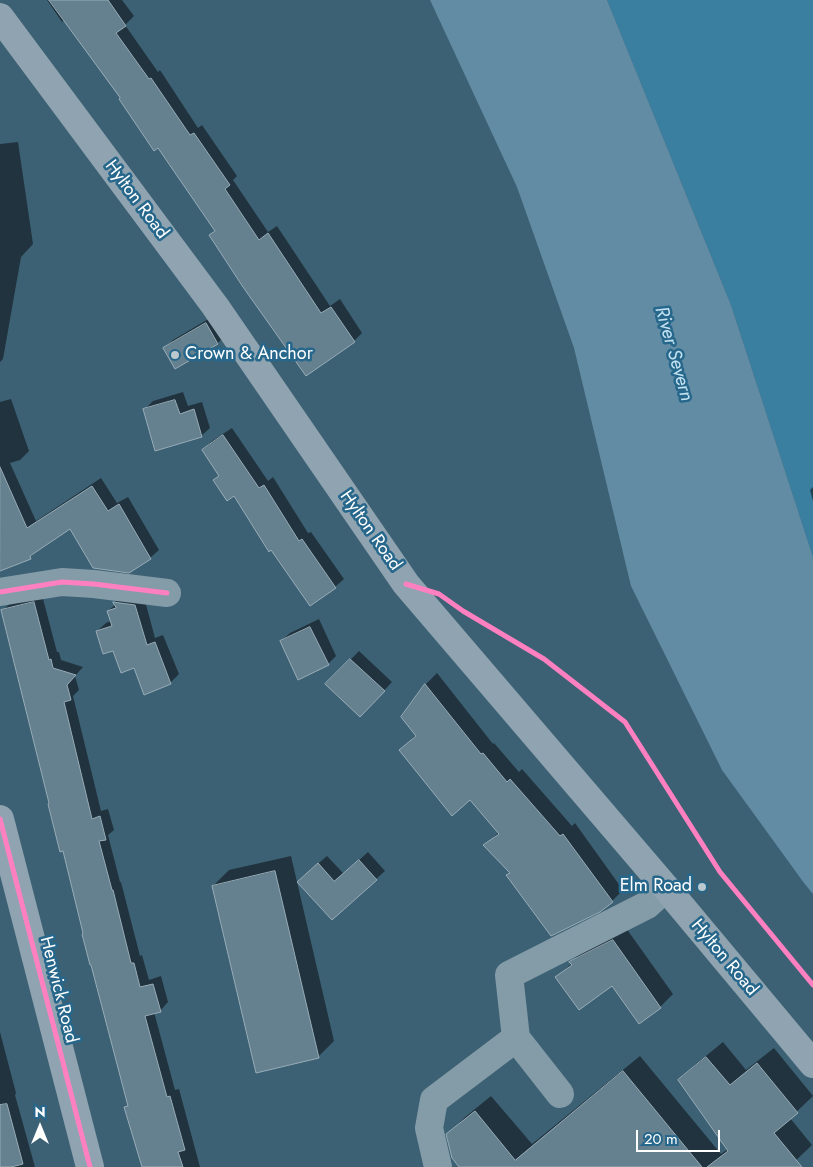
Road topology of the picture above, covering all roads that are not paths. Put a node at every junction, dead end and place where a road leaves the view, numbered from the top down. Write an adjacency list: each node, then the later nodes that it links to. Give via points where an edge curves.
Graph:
1 (0, 17): 5 (main road, Hylton Road, via 215,306 406,584)
2 (0, 592): 3 (street, via 62,582)
3 (167, 593)
4 (0, 819): 9 (main road, Henwick Road)
5 (666, 888): 6 (street, via 647,905 509,975); 7 (main road, Hylton Road)
6 (516, 1038): 8 (street); 10 (street, via 434,1100 429,1128)
7 (813, 1064)
8 (560, 1094)
9 (90, 1167)
10 (438, 1167)

